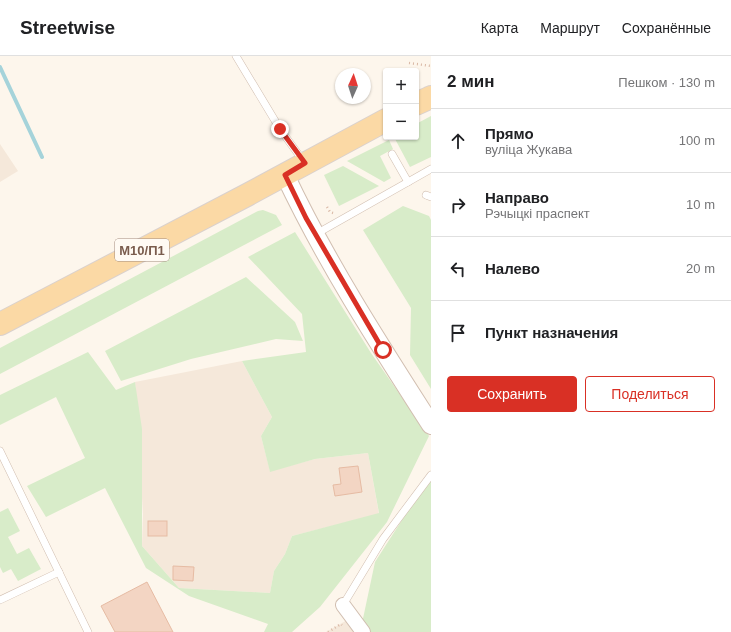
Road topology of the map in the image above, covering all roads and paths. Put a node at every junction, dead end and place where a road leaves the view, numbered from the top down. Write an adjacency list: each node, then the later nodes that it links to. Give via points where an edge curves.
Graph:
1 (236, 56): 8 (lane, via 280,129)
2 (409, 63): 3 (path)
3 (431, 66)
4 (431, 96): 5 (main road)
5 (419, 102)
6 (383, 122): 8 (main road, М10/П1)
7 (392, 154): 11 (lane)
8 (305, 163): 10 (main road, М10/П1)
9 (431, 169): 11 (lane)
10 (285, 175): 12 (street); 13 (main road, М10/П1)
11 (408, 182): 12 (lane)
12 (315, 234): 14 (street, via 383,350)
13 (0, 324)
14 (431, 425)
15 (0, 451): 17 (lane)
16 (431, 475): 19 (lane, via 382,539)
17 (59, 572): 18 (lane); 21 (lane)
18 (0, 600)
19 (342, 605): 23 (street)
20 (344, 628): 22 (path, via 341,624)
21 (88, 632)
22 (328, 632)
23 (363, 632)

